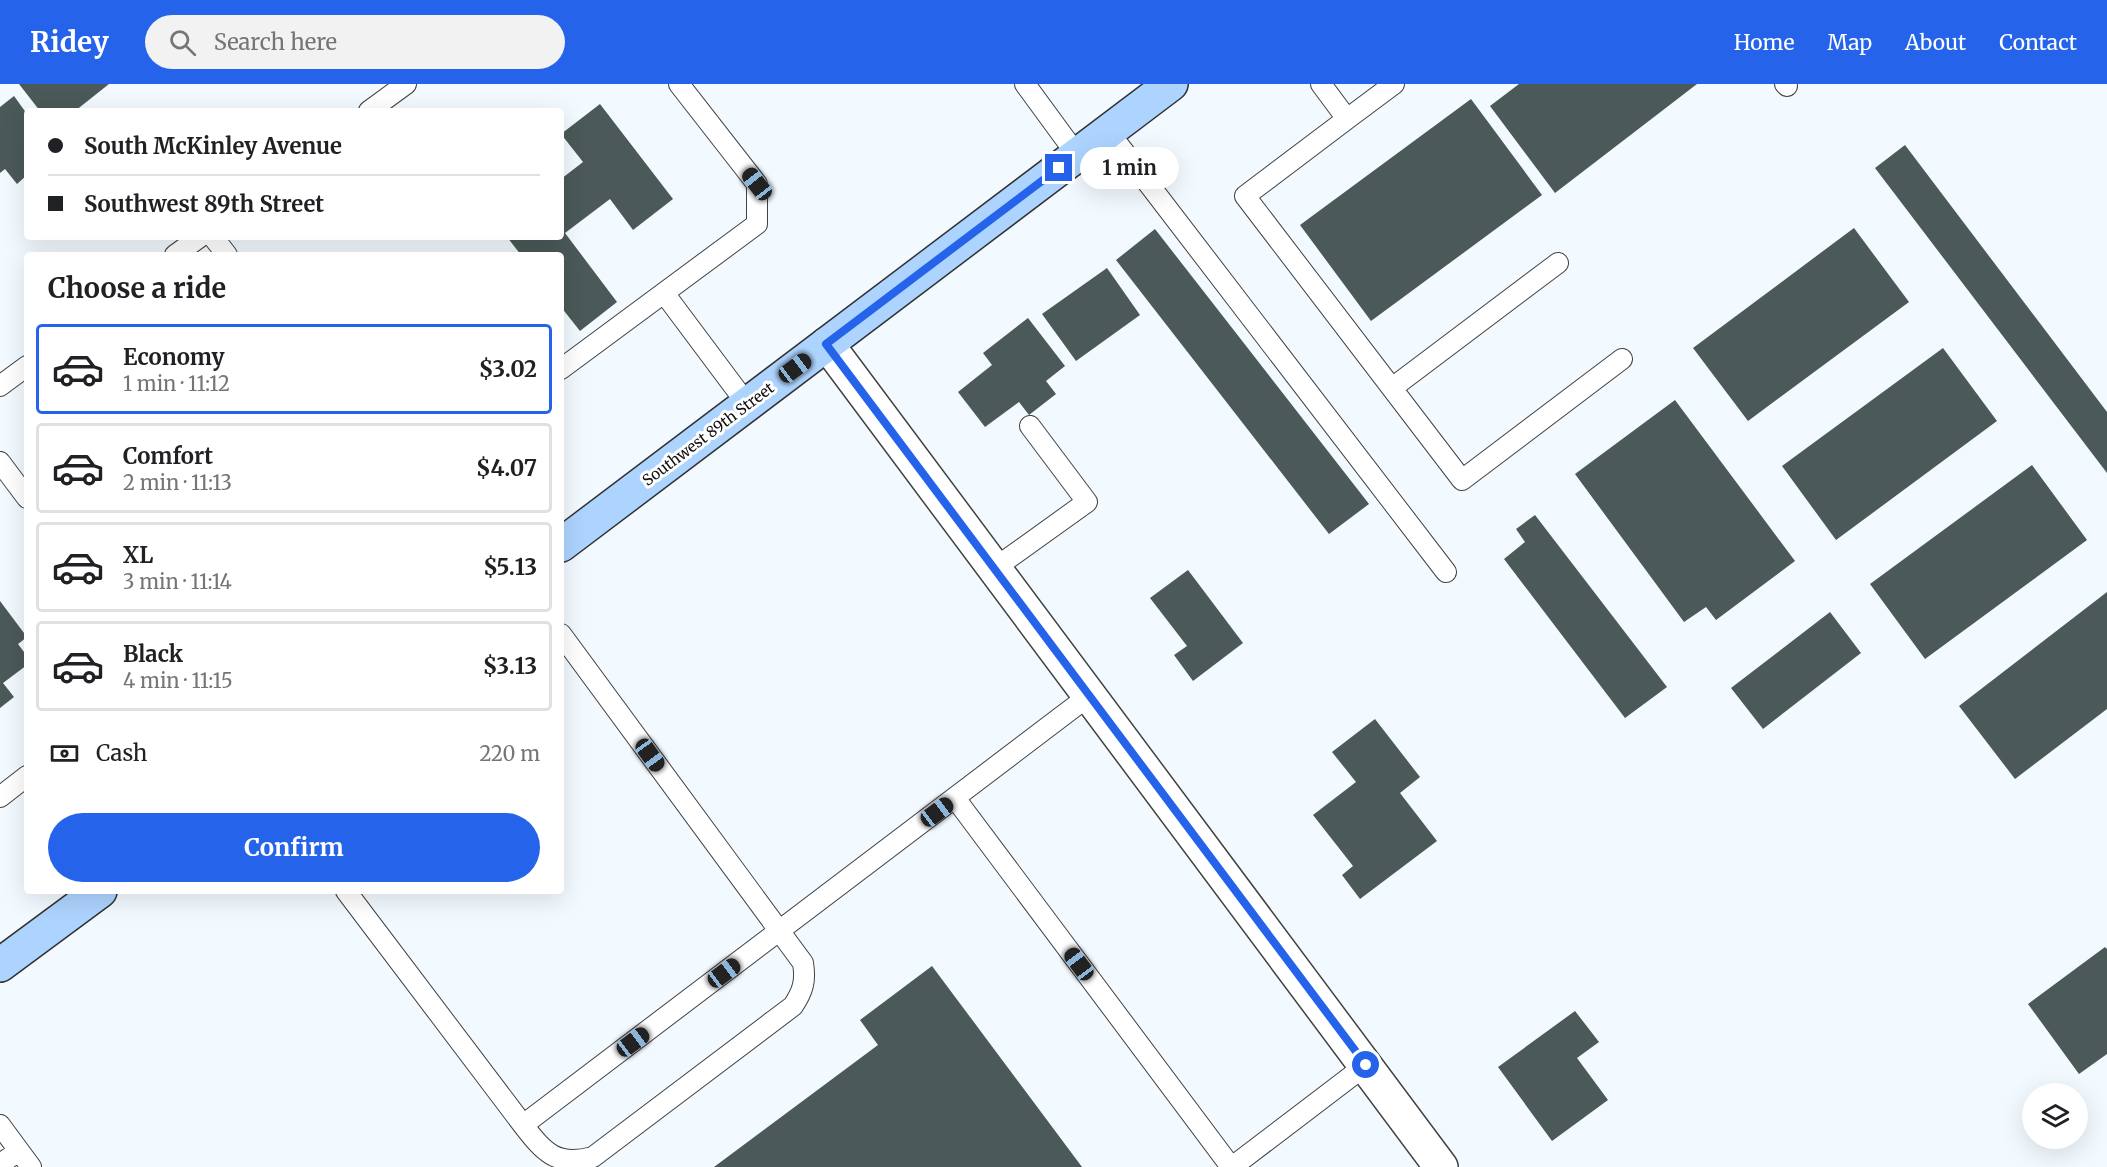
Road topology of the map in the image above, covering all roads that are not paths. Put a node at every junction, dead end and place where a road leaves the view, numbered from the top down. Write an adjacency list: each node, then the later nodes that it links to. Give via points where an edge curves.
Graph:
1 (406, 84): 7 (lane)
2 (679, 84): 16 (lane, via 757,184 757,224)
3 (1025, 84): 10 (lane)
4 (1171, 84): 9 (main road, Southwest 89th Street)
5 (1321, 84): 8 (lane)
6 (1394, 84): 8 (lane)
7 (373, 108)
8 (1347, 119): 22 (lane, via 1245,196)
9 (1108, 131): 10 (main road, Southwest 89th Street); 29 (lane)
10 (1077, 155): 17 (main road, Southwest 89th Street)
11 (196, 240): 13 (lane)
12 (215, 240): 14 (lane)
13 (180, 252)
14 (225, 252)
15 (1558, 263): 22 (lane)
16 (664, 293): 19 (lane); 23 (lane)
17 (826, 344): 23 (main road, Southwest 89th Street); 28 (street)
18 (1622, 359): 22 (lane, via 1462,480)
19 (564, 367)
20 (24, 368): 21 (lane)
21 (0, 386)
22 (1392, 388)
23 (747, 404): 27 (main road, Southwest 89th Street)
24 (1030, 426): 28 (lane, via 1087,502)
25 (0, 462): 26 (lane)
26 (24, 494)
27 (564, 542)
28 (995, 568): 31 (street)
29 (1446, 572)
30 (564, 638): 37 (lane)
31 (1090, 695): 34 (lane); 39 (street)
32 (24, 778): 33 (lane)
33 (0, 797)
34 (955, 798): 37 (lane); 45 (lane)
35 (96, 894): 38 (main road)
36 (348, 894): 41 (lane)
37 (779, 931): 41 (lane); 41 (lane, via 803,963 804,987 793,1006 582,1162 559,1163 544,1152)
38 (0, 966)
39 (1366, 1065): 45 (lane); 46 (street)
40 (0, 1125): 42 (lane)
41 (523, 1125)
42 (19, 1151): 43 (lane); 44 (lane)
43 (0, 1164)
44 (31, 1167)
45 (1231, 1167)
46 (1441, 1167)

